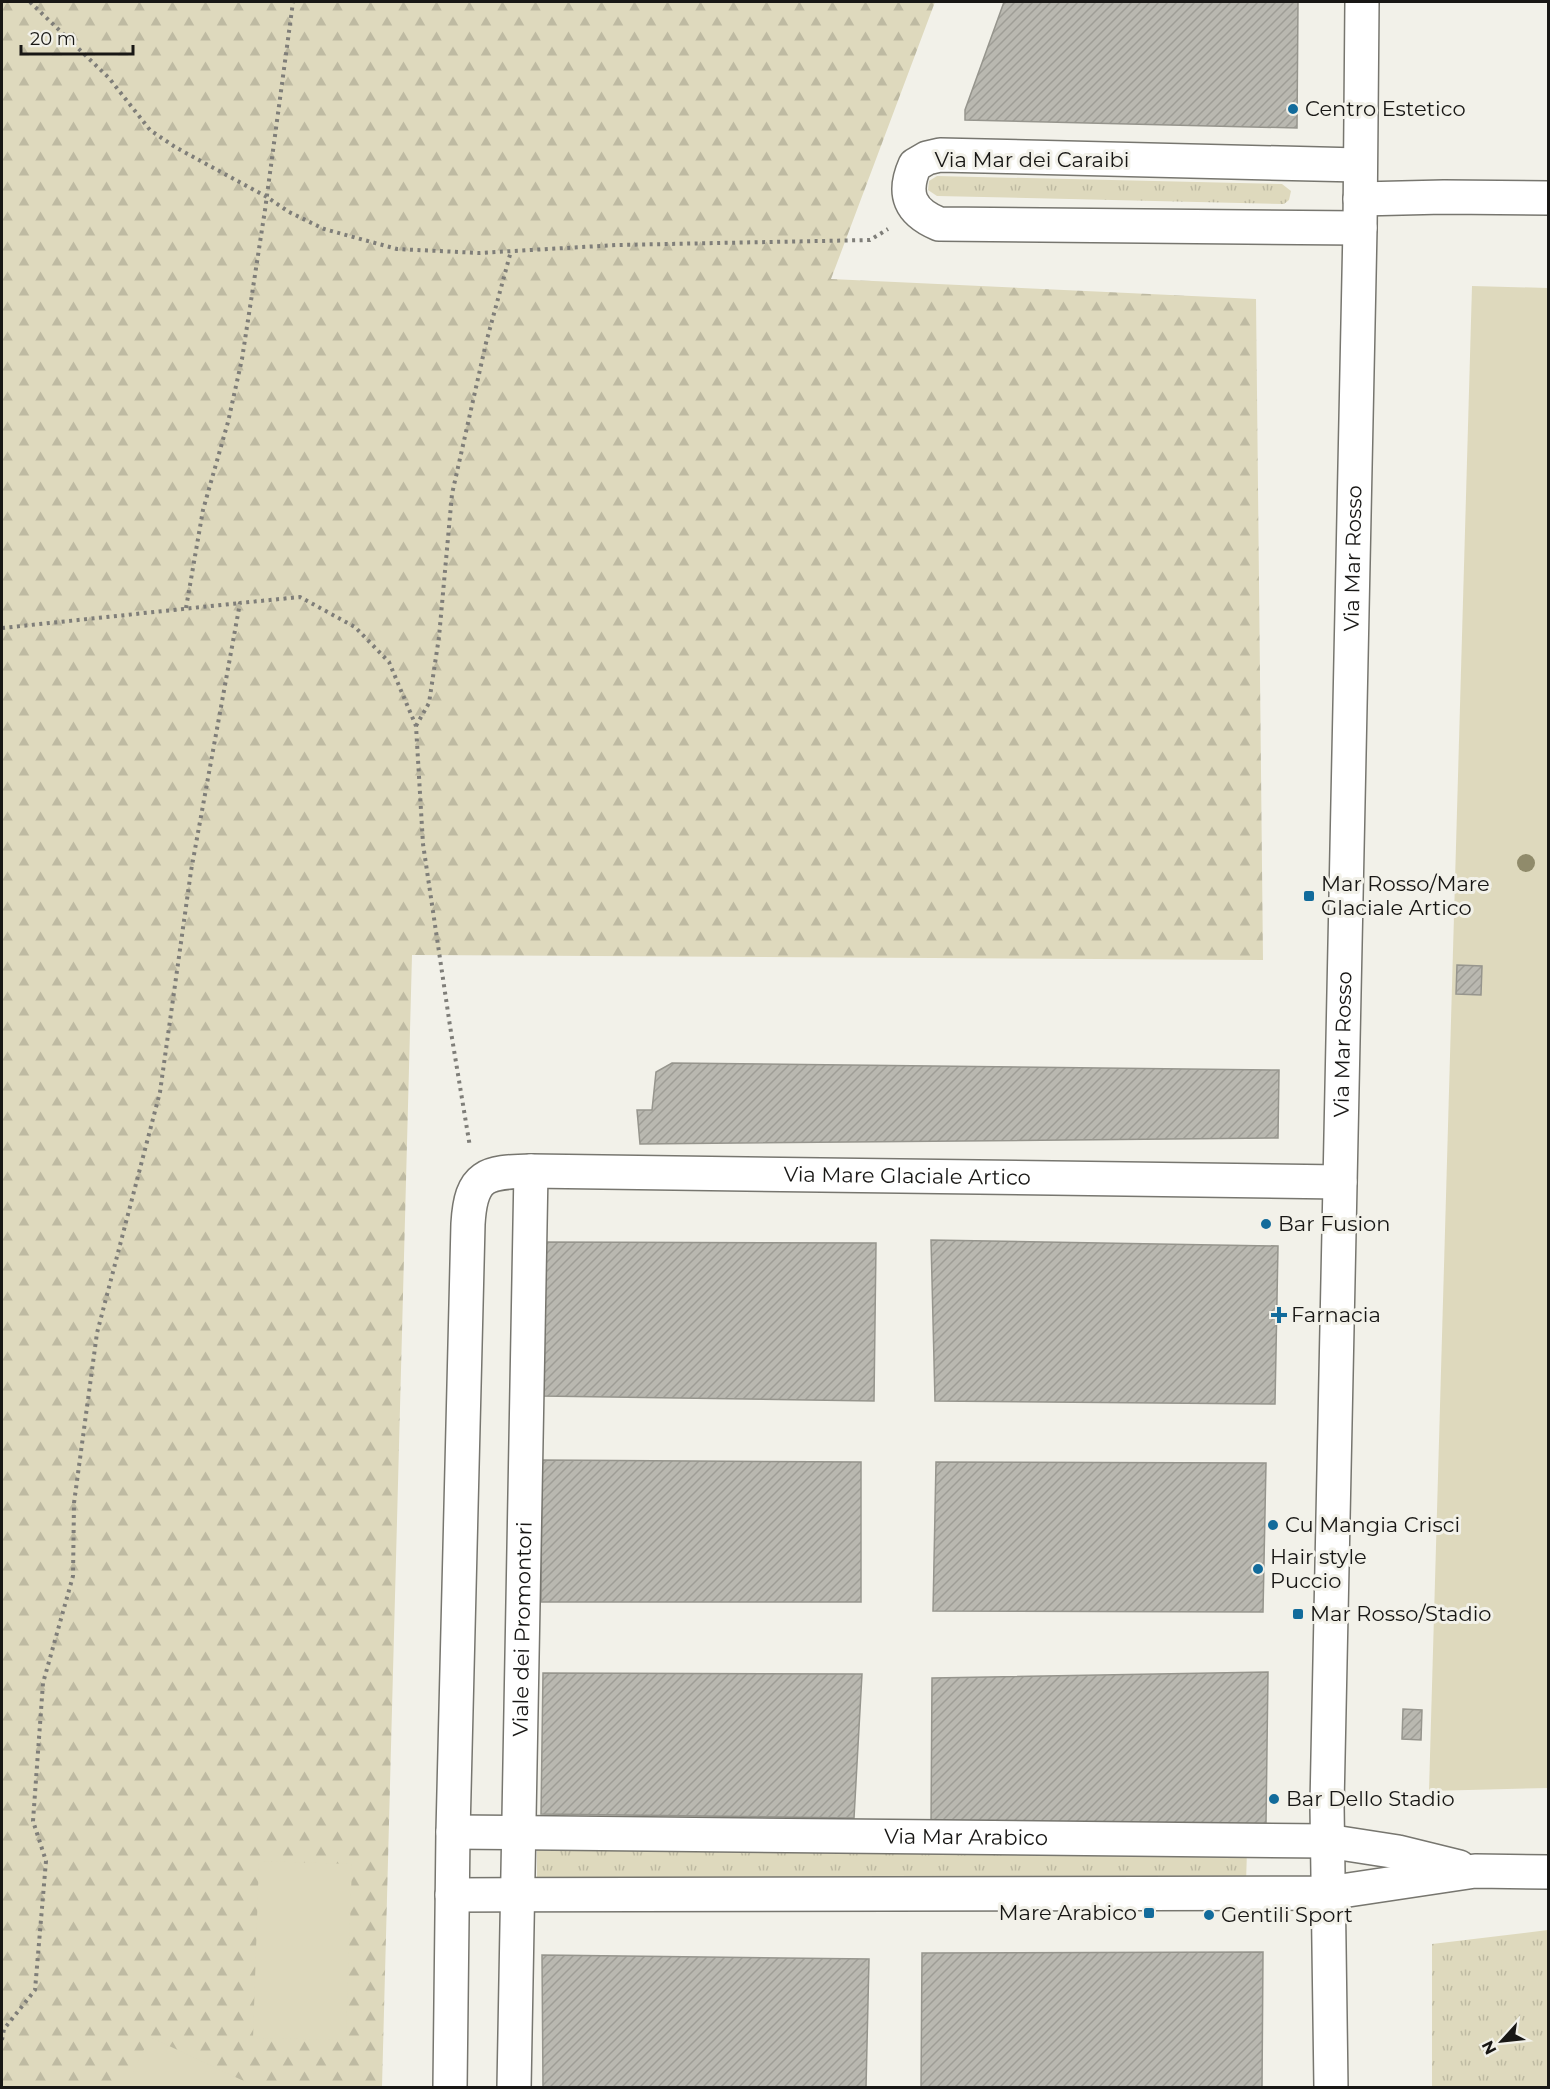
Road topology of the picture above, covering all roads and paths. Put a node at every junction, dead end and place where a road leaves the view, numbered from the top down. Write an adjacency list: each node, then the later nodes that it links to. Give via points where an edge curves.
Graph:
1 (30, 2): 5 (path, via 109,78 150,130)
2 (293, 2): 5 (path)
3 (1362, 2): 4 (street, Via Mar Rosso)
4 (1359, 165): 7 (street, Via Mar dei Caraibi, via 940,155 915,165 910,174 908,188); 8 (street, Via Mar Rosso)
5 (267, 196): 9 (path, via 324,229 397,249); 11 (path, via 242,359 203,510)
6 (1548, 198): 8 (street, via 1444,197)
7 (917, 213): 8 (street, via 939,224); 9 (path, via 870,240)
8 (1360, 214): 15 (street, Via Mar Rosso)
9 (511, 251): 13 (path, via 452,494 439,637 429,703)
10 (240, 603): 11 (path); 13 (path, via 300,597 355,627 389,662); 25 (path, via 191,871 160,1092 97,1333 74,1503 73,1576 43,1683 33,1821 46,1861 35,1990 4,2029)
11 (186, 608): 12 (path)
12 (2, 628)
13 (417, 726): 16 (path, via 423,844)
14 (531, 1171): 15 (street, Via Mare Glaciale Artico); 16 (street, Via Mare Glaciale Artico, via 498,1172); 18 (street, Viale dei Promontori)
15 (1340, 1182): 19 (street, Via Mar Rosso)
16 (477, 1184): 17 (street, via 468,1224)
17 (453, 1832): 18 (street, Via Mar Arabico); 24 (street)
18 (519, 1834): 19 (street, Via Mar Arabico); 23 (street, Viale dei Promontori)
19 (1328, 1841): 20 (street, Via Mar Arabico, via 1398,1852); 22 (street, Via Mar Rosso)
20 (1475, 1871): 21 (street, Via Mar Arabico); 22 (street, Via Mar Arabico)
21 (1548, 1872)
22 (1328, 1893): 23 (street, Via Mar Arabico); 28 (street, Via Mar Rosso)
23 (518, 1894): 24 (street, Via Mar Arabico); 27 (street, Viale dei Promontori)
24 (452, 1895): 26 (street)
25 (2, 2040)
26 (450, 2088)
27 (514, 2088)
28 (1331, 2088)

